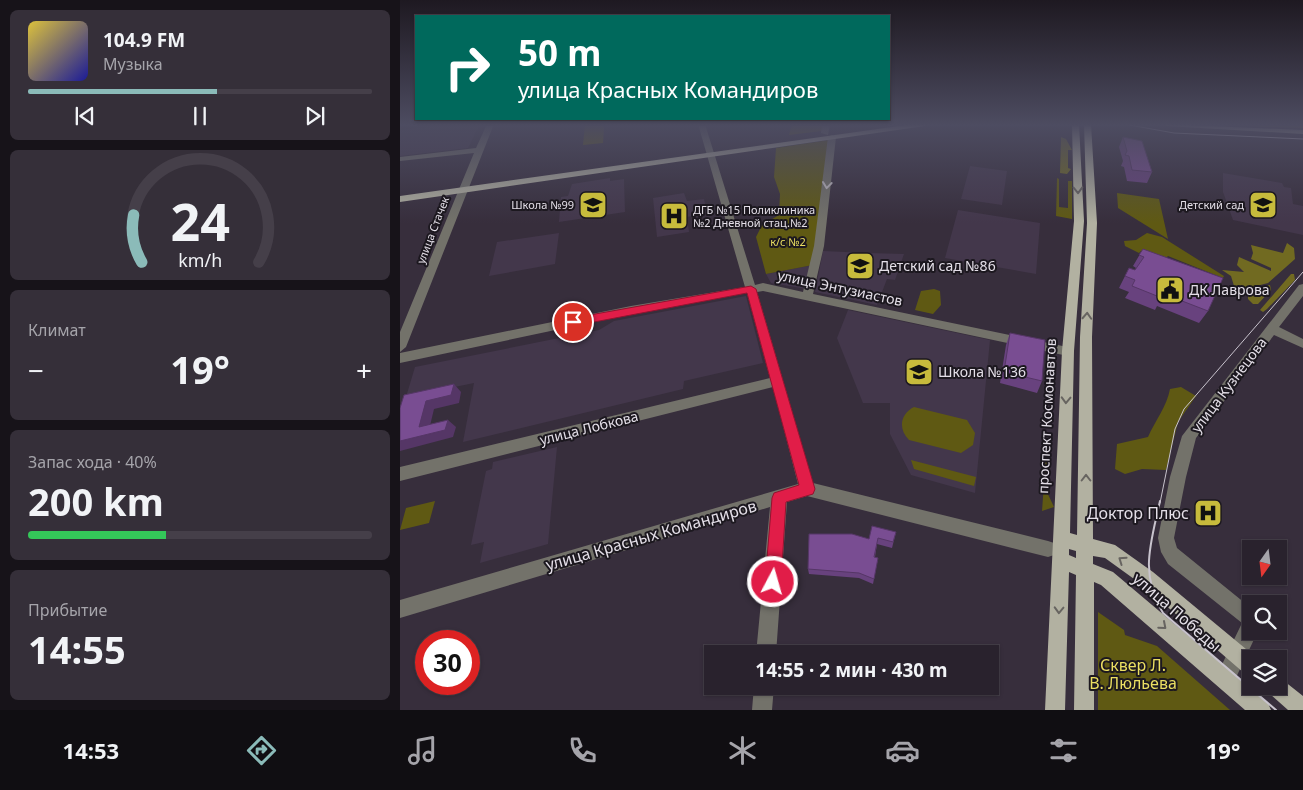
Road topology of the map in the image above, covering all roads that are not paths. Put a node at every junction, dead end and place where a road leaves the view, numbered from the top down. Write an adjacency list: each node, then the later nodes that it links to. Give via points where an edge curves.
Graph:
1 (423, 157): 8 (street)
2 (476, 157): 9 (street, улица Стачек)
3 (672, 157): 9 (main road)
4 (710, 157): 13 (street)
5 (826, 157): 14 (street, one-way to 14, via 819,246)
6 (1076, 157): 18 (main road, проспект Космонавтов, one-way to 18, via 1079,221)
7 (1089, 157): 24 (main road, one-way to 7, via 1086,337 1092,224)
8 (400, 160)
9 (463, 187): 10 (main road); 11 (main road); 17 (street, улица Стачек)
10 (400, 193)
11 (400, 199)
12 (1303, 288): 15 (street, улица Кузнецова)
13 (751, 289): 14 (street, улица Энтузиастов, via 763,287); 19 (street, улица Энтузиастов, via 631,310); 20 (street)
14 (807, 296): 18 (street, улица Энтузиастов)
15 (1270, 332): 16 (street); 28 (street, улица Кузнецова, via 1190,436 1166,538 1169,552)
16 (1303, 344)
17 (400, 346)
18 (1068, 351): 25 (main road, проспект Космонавтов, one-way to 25)
19 (400, 358)
20 (778, 381): 21 (street, улица Лобкова); 22 (street)
21 (400, 474)
22 (808, 489): 23 (street, улица Красных Командиров); 25 (street)
23 (779, 498): 27 (street, улица Красных Командиров); 29 (street)
24 (1086, 544): 25 (main road, улица Победы); 26 (main road); 30 (main road, улица Победы, one-way to 24, via 1132,567 1109,551)
25 (1057, 549): 26 (main road, улица Победы); 37 (main road, проспект Космонавтов, one-way to 37)
26 (1086, 569): 32 (main road, улица Победы, one-way to 32, via 1107,578); 38 (main road)
27 (400, 609)
28 (1242, 612)
29 (767, 645)
30 (1242, 658)
31 (1242, 662): 32 (street)
32 (1225, 679): 39 (main road, улица Победы)
33 (763, 695): 36 (street)
34 (1287, 695): 35 (main road)
35 (1303, 709)
36 (762, 710)
37 (1055, 710)
38 (1084, 710)
39 (1261, 710)

